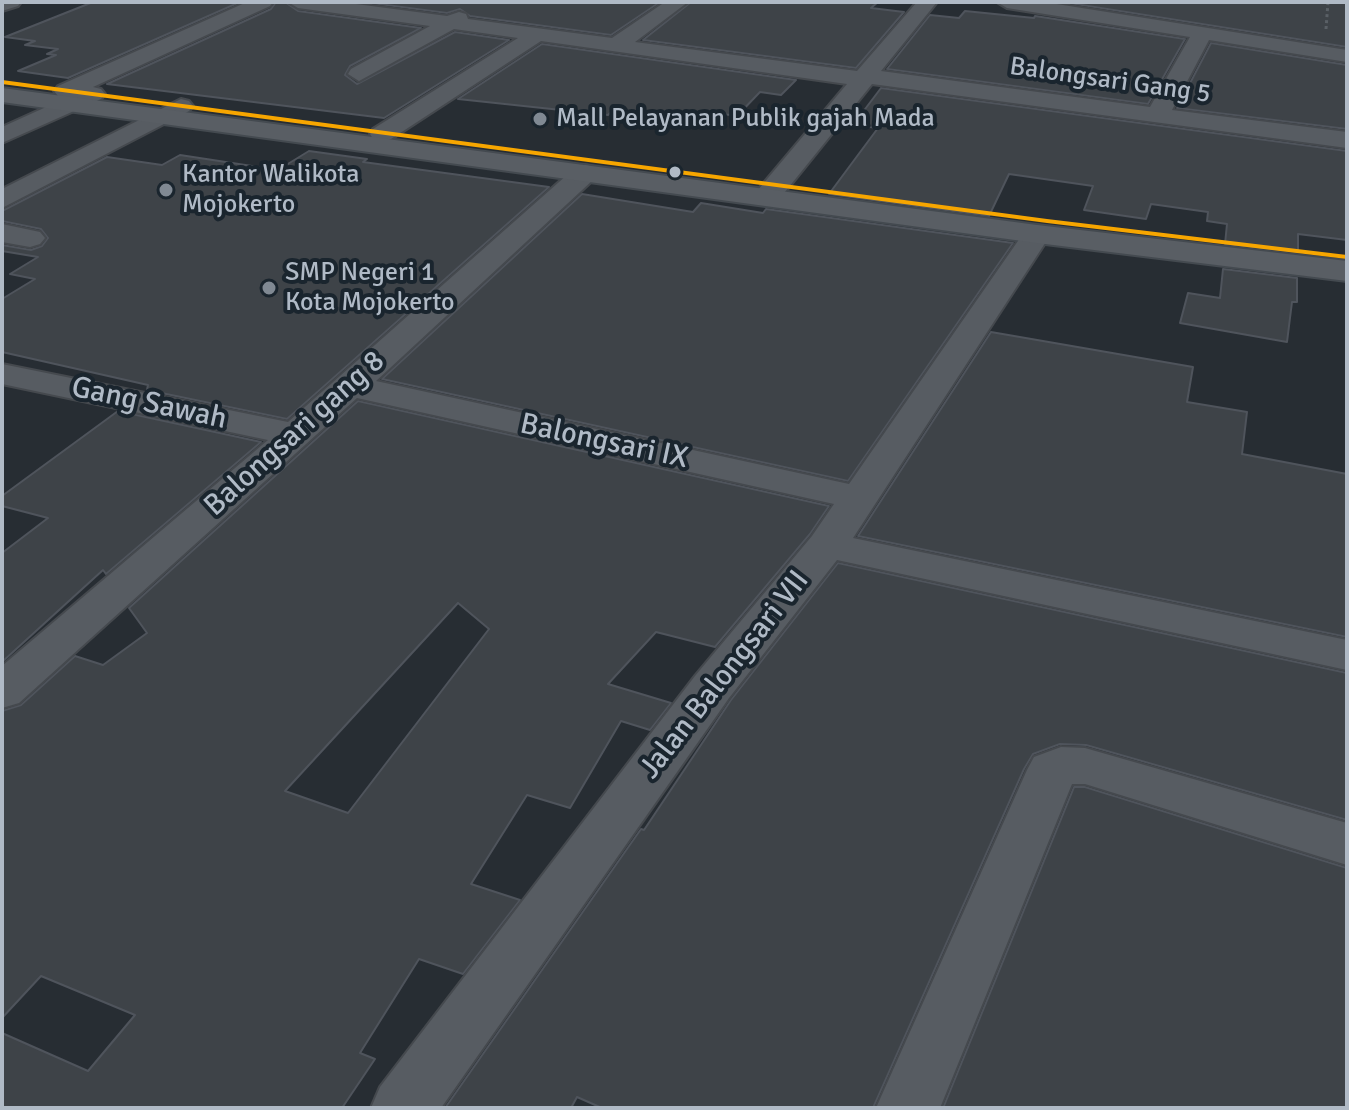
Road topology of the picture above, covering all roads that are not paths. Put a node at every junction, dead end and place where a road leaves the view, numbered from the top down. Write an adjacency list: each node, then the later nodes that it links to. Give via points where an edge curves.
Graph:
1 (11, 2): 7 (street)
2 (263, 2): 19 (street)
3 (298, 2): 10 (street, Balongsari Gang 5)
4 (678, 2): 13 (street)
5 (927, 2): 16 (street)
6 (1007, 2): 8 (street)
7 (2, 5)
8 (1072, 7): 11 (street)
9 (475, 9): 10 (street)
10 (450, 22): 12 (street, Balongsari Gang 5); 15 (street)
11 (1190, 26): 14 (street); 21 (street)
12 (537, 35): 13 (street, Balongsari Gang 5); 22 (street)
13 (616, 45): 16 (street, Balongsari Gang 5)
14 (1347, 56)
15 (359, 74)
16 (864, 78): 21 (street, Balongsari Gang 5); 28 (street)
17 (2, 82): 19 (main road)
18 (2, 95): 19 (main road)
19 (77, 97): 20 (main road); 23 (street)
20 (171, 112): 22 (main road); 25 (main road); 27 (street)
21 (1157, 116): 24 (street, Balongsari Gang 5)
22 (382, 134): 25 (main road)
23 (2, 136)
24 (1347, 140)
25 (566, 166): 28 (main road); 34 (street, Balongsari gang 8)
26 (2, 167): 27 (street)
27 (49, 175): 29 (street)
28 (771, 191): 30 (main road); 31 (main road)
29 (2, 200)
30 (1037, 234): 32 (main road); 36 (street, Jalan Balongsari VII)
31 (1347, 257)
32 (1347, 271)
33 (2, 374): 35 (street, Gang Sawah)
34 (349, 386): 35 (street, Balongsari gang 8); 36 (street, Balongsari IX)
35 (296, 435): 39 (street, Balongsari gang 8)
36 (859, 498): 37 (street, Jalan Balongsari VII)
37 (827, 545): 38 (street); 41 (street, Jalan Balongsari VII, via 712,687)
38 (1347, 655)
39 (2, 692)
40 (1347, 844): 42 (street, via 1085,766 1052,770)
41 (403, 1108)
42 (908, 1108)

